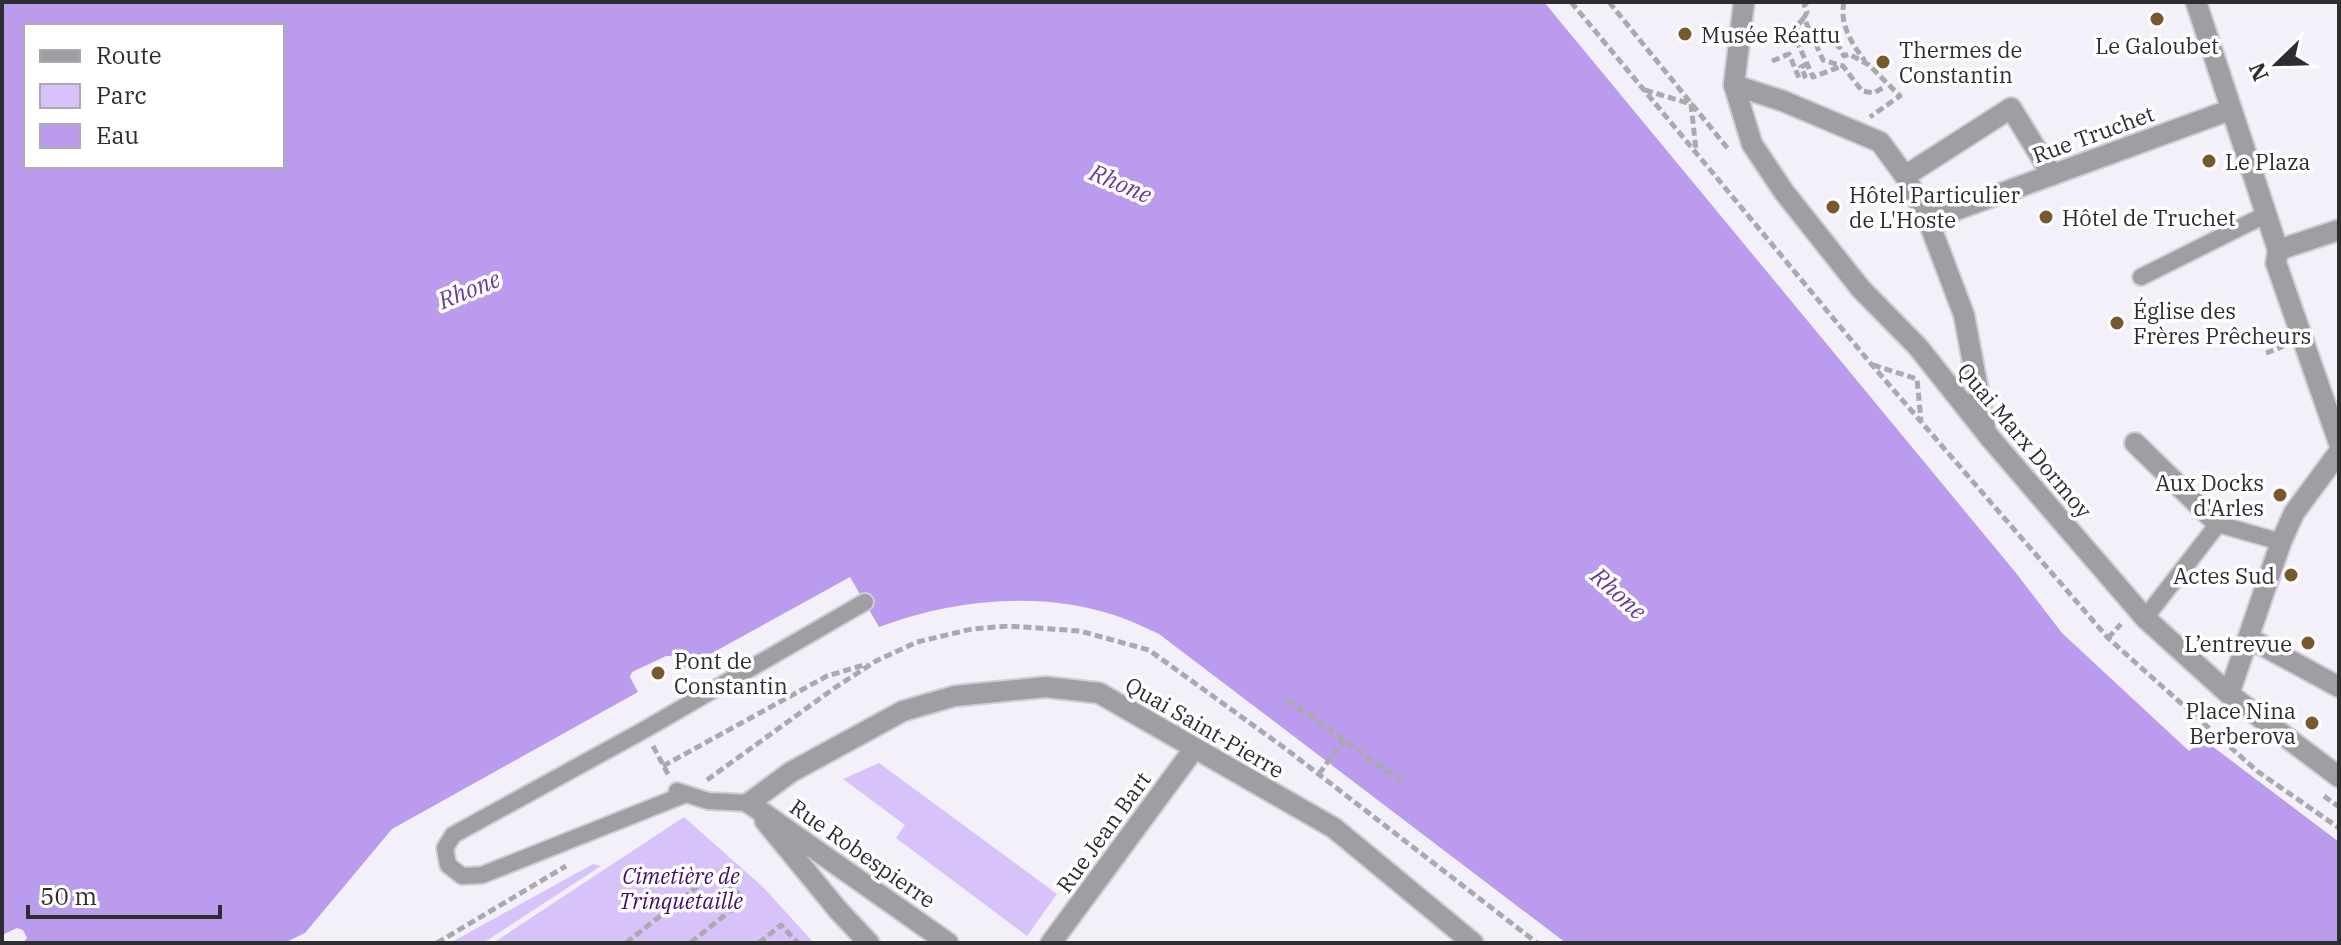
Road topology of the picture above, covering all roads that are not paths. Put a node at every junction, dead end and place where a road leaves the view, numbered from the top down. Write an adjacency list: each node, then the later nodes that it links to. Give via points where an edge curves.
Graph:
1 (1744, 2): 3 (street)
2 (2196, 2): 4 (street)
3 (1734, 85): 6 (street, via 1880,142); 12 (street, Quai Marx Dormoy, via 1752,144 1784,192)
4 (2230, 110): 5 (street, Rue Truchet); 7 (street)
5 (2052, 175): 6 (street, via 2011,108); 8 (street, Rue Truchet)
6 (1905, 176): 8 (street)
7 (2265, 215): 10 (street); 11 (lane)
8 (1928, 220): 12 (street, via 1964,315)
9 (2339, 230): 10 (street)
10 (2278, 250): 14 (street, via 2276,263)
11 (2141, 277)
12 (1986, 432): 19 (street, Quai Marx Dormoy)
13 (2135, 443): 16 (street)
14 (2339, 443)
15 (2336, 461): 17 (street, via 2294,513)
16 (2218, 524): 17 (lane); 19 (lane)
17 (2281, 542): 20 (street)
18 (865, 602): 25 (lane, via 453,835 445,848 448,865 462,876 482,875 682,793 708,801)
19 (2145, 618): 22 (street, Quai Marx Dormoy)
20 (2248, 644): 21 (street, via 2258,643); 22 (street)
21 (2339, 687)
22 (2229, 694): 24 (street, Quai Marx Dormoy)
23 (1194, 749): 25 (street, Quai Saint-Pierre, via 1099,693 1046,687 955,696 903,711 791,772); 28 (street, Rue Jean Bart); 29 (street, Quai Saint-Pierre, via 1334,828)
24 (2339, 777)
25 (749, 803): 26 (street); 27 (street, Rue Robespierre)
26 (869, 943)
27 (948, 943)
28 (1051, 943)
29 (1473, 943)

